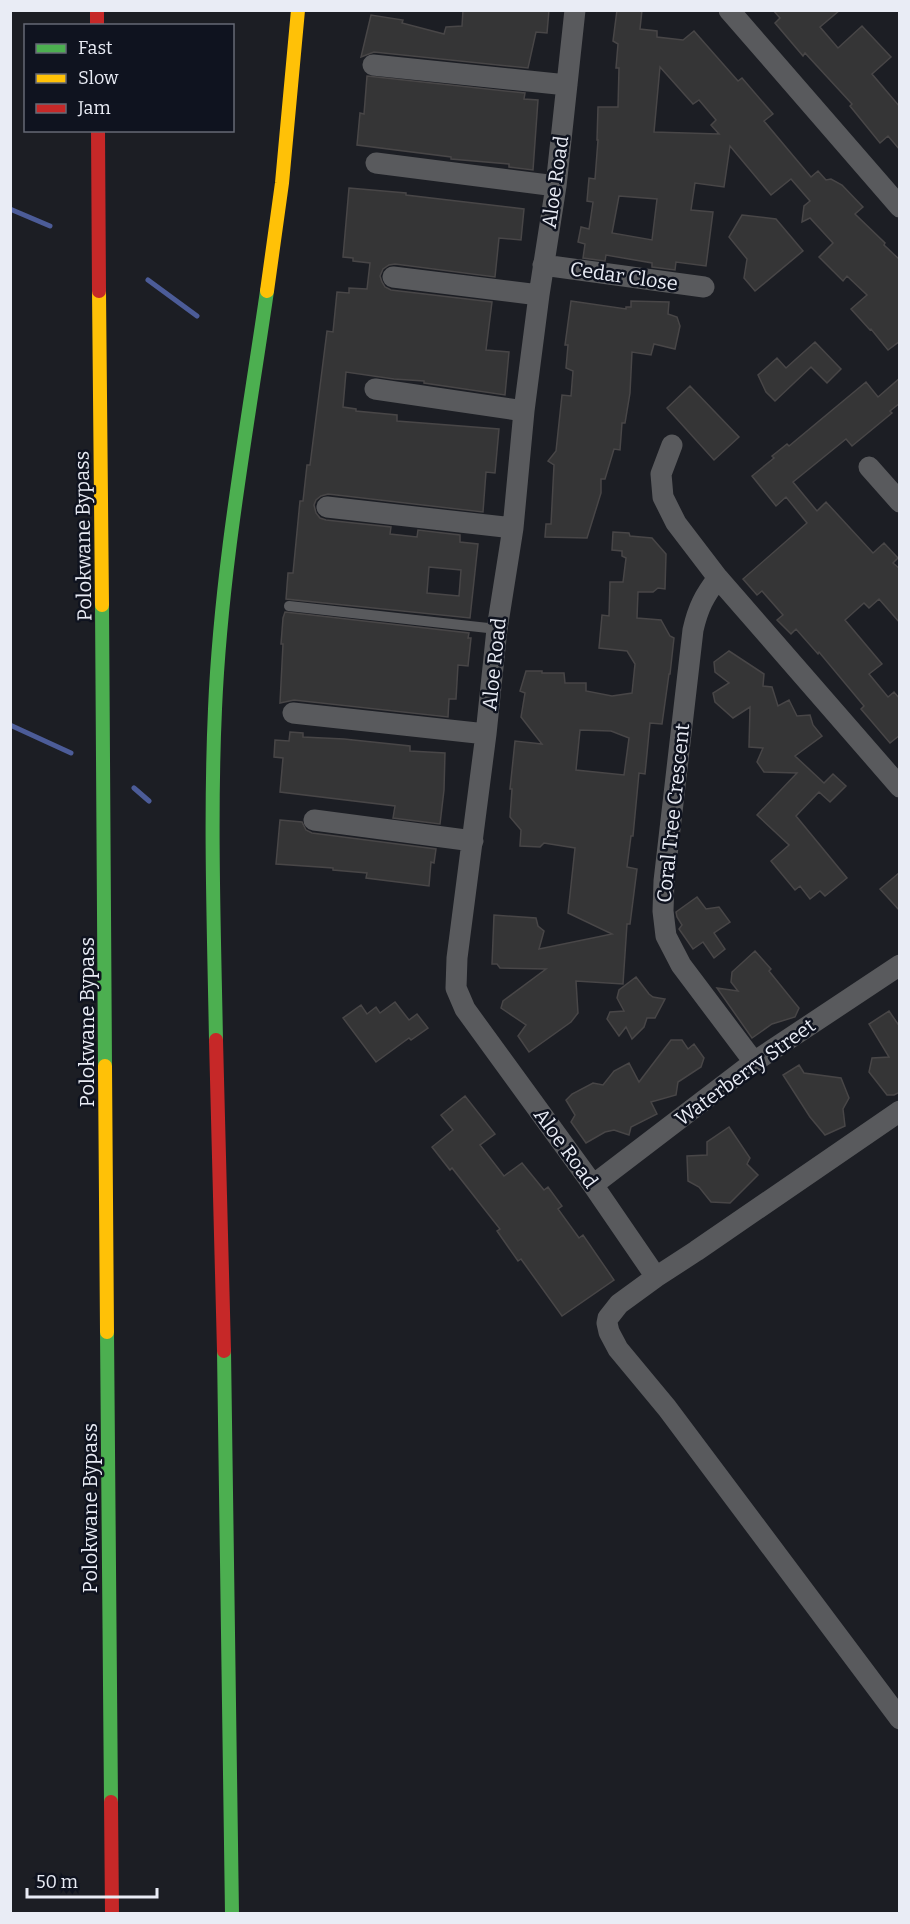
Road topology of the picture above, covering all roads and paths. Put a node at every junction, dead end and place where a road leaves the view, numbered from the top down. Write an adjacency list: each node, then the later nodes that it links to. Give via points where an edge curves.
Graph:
1 (298, 10): 36 (main road, via 282,183 225,579 215,709 213,891)
2 (575, 10): 5 (street, Aloe Road)
3 (729, 10): 9 (street)
4 (373, 65): 5 (street)
5 (567, 85): 8 (street, Aloe Road)
6 (98, 132): 35 (main road, Polokwane Bypass)
7 (376, 163): 8 (street)
8 (556, 186): 10 (street, Aloe Road)
9 (900, 207)
10 (543, 265): 12 (street, Cedar Close); 13 (street, Aloe Road)
11 (393, 277): 13 (street)
12 (704, 287)
13 (539, 296): 15 (street, Aloe Road)
14 (375, 389): 15 (street)
15 (524, 411): 20 (street, Aloe Road)
16 (672, 445): 21 (street, via 661,474 663,497 676,523)
17 (869, 467): 18 (street)
18 (900, 502)
19 (327, 507): 20 (street)
20 (513, 528): 23 (street, Aloe Road)
21 (718, 578): 26 (street); 30 (street, Coral Tree Crescent, via 697,611 693,630 663,911 666,936 681,965)
22 (290, 606): 23 (lane)
23 (497, 629): 25 (street, Aloe Road)
24 (293, 713): 25 (street)
25 (486, 734): 28 (street, Aloe Road)
26 (900, 787)
27 (314, 820): 28 (street)
28 (472, 841): 32 (street, Aloe Road, via 456,988 465,1010)
29 (900, 965): 30 (street, Waterberry Street)
30 (754, 1062): 32 (street, Waterberry Street)
31 (900, 1111): 33 (street, via 696,1251)
32 (593, 1185): 33 (street, Aloe Road)
33 (650, 1269): 34 (street, via 612,1312 607,1323 610,1336)
34 (900, 1719)
35 (112, 1914)
36 (232, 1914)

